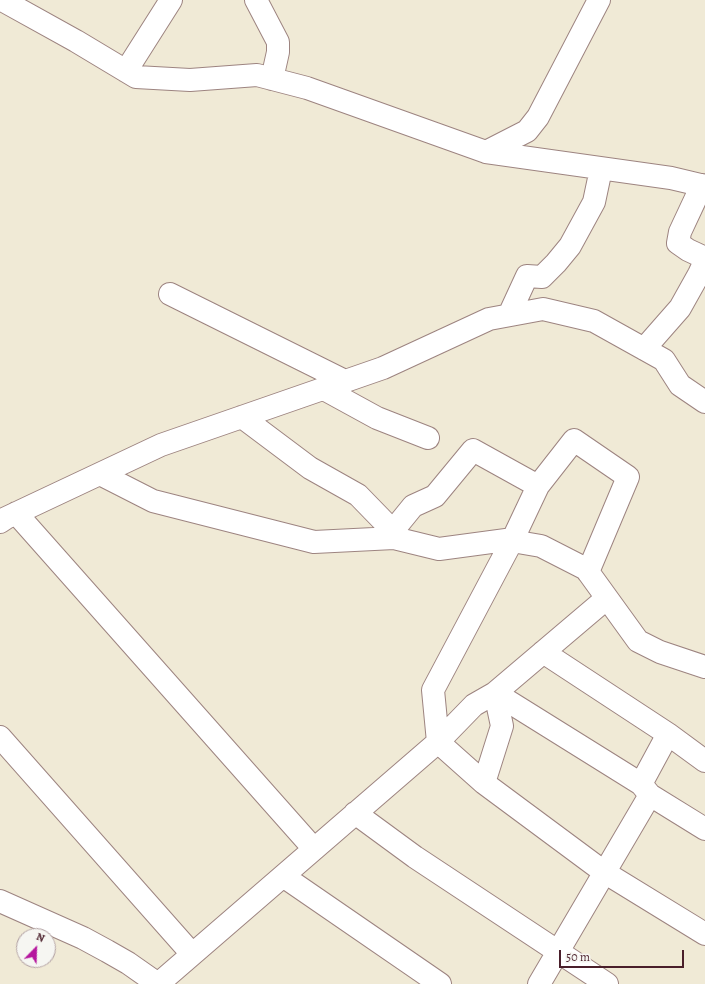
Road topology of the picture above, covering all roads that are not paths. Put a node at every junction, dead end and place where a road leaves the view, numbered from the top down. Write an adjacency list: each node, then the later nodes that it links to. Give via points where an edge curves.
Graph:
1 (2, 0): 5 (street)
2 (171, 0): 5 (street)
3 (256, 0): 6 (street, via 278,42)
4 (599, 0): 7 (street, via 538,117 527,131)
5 (126, 71): 6 (street, via 136,78 190,80 258,75)
6 (272, 79): 7 (street, via 307,88)
7 (486, 152): 8 (street)
8 (601, 169): 9 (street); 13 (street, via 594,202 570,246 542,277 527,276)
9 (704, 185): 10 (street, via 680,232 678,243)
10 (705, 258)
11 (705, 261): 14 (street, via 680,308)
12 (170, 294): 15 (street)
13 (509, 315): 14 (street, via 543,309 594,321); 15 (street, via 489,319 383,368)
14 (644, 349): 17 (street, via 664,360 680,385)
15 (345, 381): 16 (street)
16 (324, 389): 18 (street); 19 (street, via 377,418)
17 (705, 402)
18 (242, 417): 20 (street, via 161,445); 23 (street, via 310,468 358,495)
19 (428, 438)
20 (100, 474): 22 (street); 23 (street, via 153,501 314,542)
21 (538, 486): 23 (street, via 473,450 435,496 413,506); 24 (street); 25 (street, via 574,440 628,477)
22 (8, 518): 38 (street)
23 (390, 535): 24 (street, via 439,549)
24 (512, 541): 25 (street, via 542,546); 32 (street, via 433,690)
25 (588, 572): 26 (street)
26 (607, 598): 27 (street); 28 (street, via 638,641 660,652)
27 (543, 652): 29 (street); 30 (street)
28 (705, 667)
29 (496, 693): 32 (street, via 474,705); 34 (street, via 502,726); 35 (street)
30 (668, 734): 33 (street); 35 (street)
31 (0, 737): 44 (street)
32 (438, 742): 34 (street); 36 (street)
33 (705, 762)
34 (484, 783): 39 (street)
35 (645, 789): 37 (street); 39 (street)
36 (356, 813): 38 (street); 43 (street, via 415,857)
37 (705, 829)
38 (314, 849): 40 (street)
39 (604, 872): 42 (street); 43 (street)
40 (283, 876): 44 (street); 46 (street)
41 (0, 901): 45 (street, via 83,938 128,963)
42 (705, 934)
43 (558, 952): 47 (street); 48 (street)
44 (192, 954): 45 (street)
45 (158, 984)
46 (440, 984)
47 (539, 984)
48 (607, 984)

